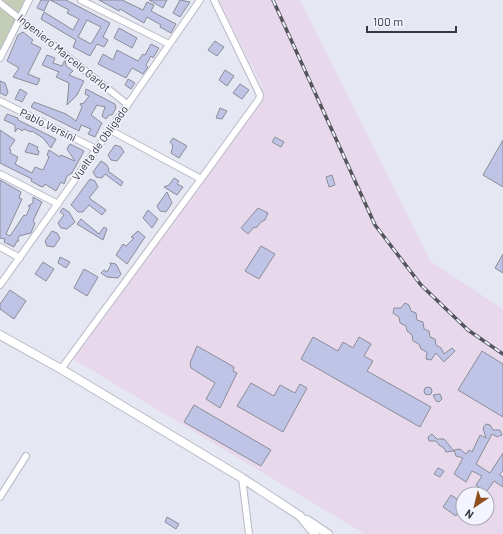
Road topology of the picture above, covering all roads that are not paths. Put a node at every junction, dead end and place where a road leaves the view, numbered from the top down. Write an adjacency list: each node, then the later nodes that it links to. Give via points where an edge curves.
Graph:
1 (29, 0): 6 (street)
2 (81, 0): 7 (street)
3 (200, 0): 7 (street, Vuelta de Obligado)
4 (214, 0): 14 (street, via 260,95 259,100)
5 (0, 3): 6 (street, Ingeniero Marcelo Garlot)
6 (20, 19): 8 (street); 10 (street, Ingeniero Marcelo Garlot)
7 (169, 44): 10 (street, Vuelta de Obligado)
8 (0, 58)
9 (0, 101): 12 (street, Pablo Versini)
10 (127, 104): 11 (street, Vuelta de Obligado)
11 (110, 130): 12 (street, Vuelta de Obligado); 14 (street)
12 (96, 149): 15 (street, Vuelta de Obligado)
13 (0, 174): 15 (street)
14 (201, 179): 20 (street)
15 (58, 204): 17 (street, Vuelta de Obligado)
16 (0, 247): 17 (street)
17 (20, 258): 18 (street, Vuelta de Obligado)
18 (0, 285)
19 (0, 335): 20 (main road)
20 (61, 369): 22 (main road)
21 (26, 456): 23 (street)
22 (242, 478): 24 (main road); 25 (street)
23 (0, 497)
24 (300, 516): 26 (main road); 27 (main road)
25 (249, 534)
26 (315, 534)
27 (328, 534)

